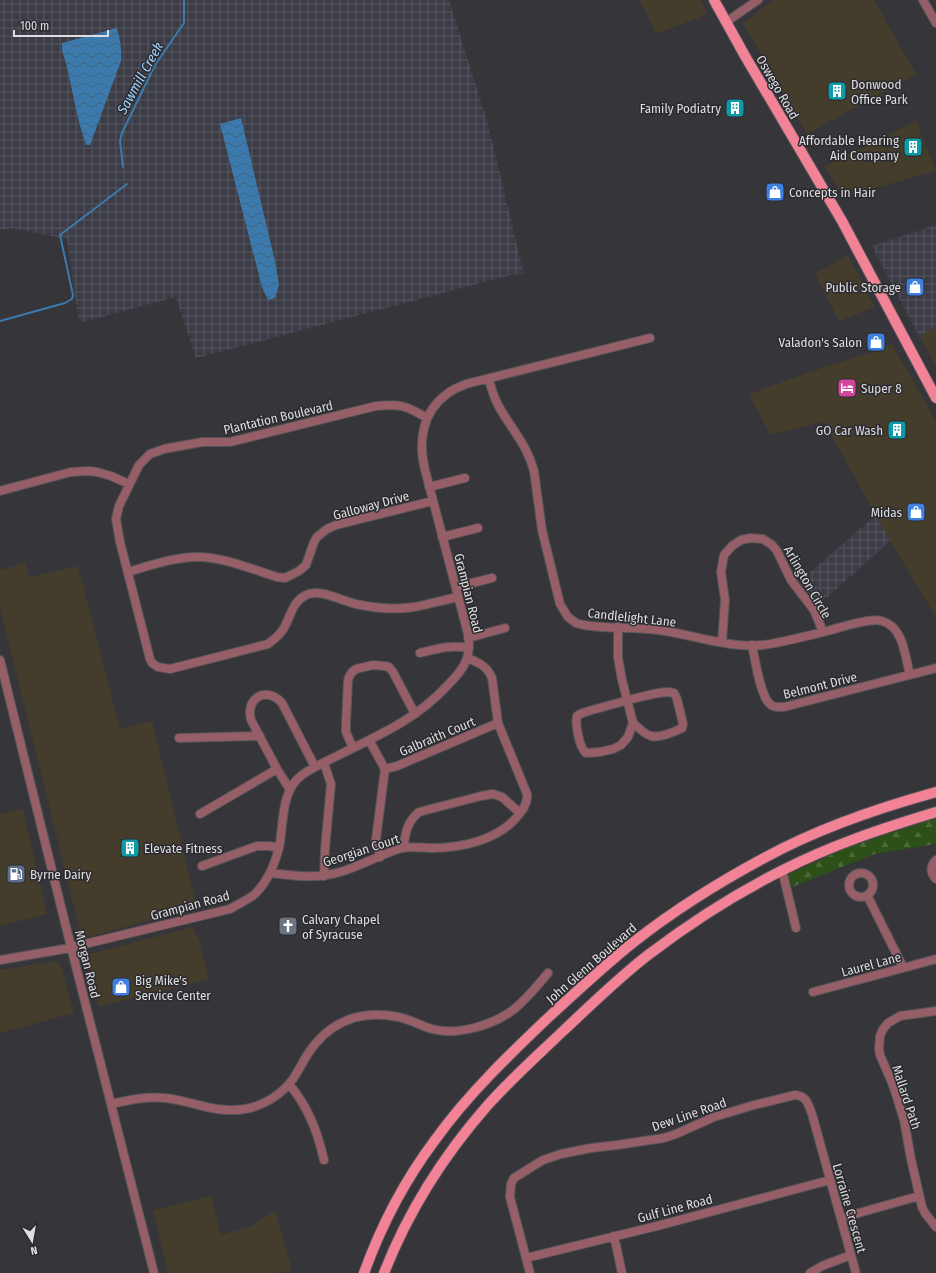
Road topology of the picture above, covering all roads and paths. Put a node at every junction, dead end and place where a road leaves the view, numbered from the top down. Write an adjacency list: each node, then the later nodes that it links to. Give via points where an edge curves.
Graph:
1 (714, 0): 4 (main road, Oswego Road)
2 (758, 0): 4 (street)
3 (923, 0): 5 (street)
4 (726, 22): 8 (main road, Oswego Road, via 842,221)
5 (936, 24)
6 (650, 338): 7 (street, Grampian Road)
7 (489, 379): 9 (street, Grampian Road, via 466,384 447,393); 21 (street, Candlelight Lane, via 498,405 525,446 532,462 542,530 560,604 566,615 576,623)
8 (936, 398)
9 (428, 418): 11 (street, Plantation Boulevard, via 405,406 376,406 230,442 197,442 164,449 144,459); 12 (street, Grampian Road, via 421,448)
10 (465, 478): 12 (street)
11 (129, 484): 13 (street, via 111,476 89,471 71,472); 17 (street, Plantation Boulevard, via 116,519)
12 (429, 487): 14 (street, Grampian Road)
13 (0, 491)
14 (433, 501): 16 (street, Grampian Road); 17 (street, Galloway Drive, via 327,529 314,542 306,565 285,578 217,559 194,557)
15 (478, 528): 16 (street)
16 (442, 536): 19 (street, Grampian Road)
17 (128, 572): 20 (street, Plantation Boulevard, via 152,663 170,669 268,644 286,625 292,607 312,592 356,604 394,608 413,607)
18 (492, 578): 19 (street)
19 (456, 587): 20 (street, Grampian Road)
20 (458, 597): 24 (street, Grampian Road)
21 (618, 627): 25 (street, Candlelight Lane, via 660,630); 33 (street, via 618,658)
22 (505, 628): 24 (street)
23 (823, 632): 25 (street, Arlington Circle, via 814,610 791,580 777,551 763,539 750,538 741,540 724,555 721,572 725,600); 26 (street, Candlelight Lane, via 773,644); 32 (street, Candlelight Lane, via 875,620 882,621 895,629 900,637)
24 (468, 638): 27 (street, Grampian Road)
25 (722, 642): 26 (street, Candlelight Lane)
26 (752, 645): 32 (street, Belmont Drive, via 765,696 769,704 775,707 784,707)
27 (469, 648): 28 (street, via 441,647); 29 (street, Grampian Road)
28 (420, 653)
29 (468, 658): 34 (street, Grampian Road, via 439,695); 35 (street, via 480,663 490,672)
30 (0, 660): 61 (street, Morgan Road)
31 (936, 668): 32 (street, Belmont Drive)
32 (910, 675)
33 (627, 701): 36 (street); 36 (street, via 668,691 674,693 683,724 682,728 670,734 652,737); 36 (street, via 577,716 582,747 586,753 600,752 622,745)
34 (416, 714): 39 (street, Grampian Road); 40 (street, via 388,667 373,665 356,669 348,681 346,728)
35 (498, 723): 44 (street, Galbraith Court); 48 (street, via 527,794 528,800)
36 (633, 723)
37 (260, 736): 38 (street); 42 (street, via 251,720 250,708 255,698 269,695 282,703); 43 (street)
38 (179, 738)
39 (369, 740): 40 (street, Grampian Road); 44 (street)
40 (353, 748): 41 (street, Grampian Road)
41 (324, 763): 42 (street, Grampian Road); 57 (street, via 331,784 324,849)
42 (315, 767): 45 (street, Grampian Road, via 301,776)
43 (277, 769): 45 (street); 49 (street)
44 (385, 769): 52 (street, via 376,839)
45 (290, 790): 50 (street, Grampian Road, via 286,799)
46 (936, 792): 80 (main road, John Glenn Boulevard, via 858,816 767,856 706,892 633,942 530,1034 452,1118 408,1182 383,1228)
47 (936, 812): 55 (main road, via 858,837)
48 (520, 813): 51 (street, Georgian Court, via 510,825 498,832 468,843 449,847); 51 (street, via 493,794 419,812 407,827)
49 (200, 814)
50 (279, 848): 54 (street, via 257,846); 56 (street, Grampian Road)
51 (403, 848): 52 (street, Georgian Court)
52 (380, 857): 57 (street, Georgian Court)
53 (936, 860): 58 (street, via 931,871)
54 (202, 866)
55 (782, 870): 60 (street); 81 (main road, via 722,904 647,956 608,988 498,1094 459,1140 421,1196)
56 (271, 873): 57 (street, Georgian Court); 61 (street, Grampian Road, via 256,893 230,909)
57 (324, 876)
58 (936, 879)
59 (867, 895): 64 (street)
60 (796, 928)
61 (71, 947): 63 (street, Grampian Road); 69 (street, Morgan Road)
62 (936, 959): 64 (street, Laurel Lane)
63 (0, 960)
64 (903, 968): 66 (street, Laurel Lane)
65 (548, 973): 68 (street, via 530,995 512,1010 473,1028 445,1031 384,1015 370,1015 344,1022 328,1031 316,1043)
66 (814, 992)
67 (936, 1011): 73 (street, Mallard Path, via 900,1016 888,1023 880,1036 880,1055 904,1120)
68 (289, 1084): 69 (street, via 268,1101 246,1109 220,1110 166,1098); 71 (street, via 313,1122)
69 (111, 1104): 79 (street, Morgan Road)
70 (822, 1149): 72 (street, Lorraine Crescent); 78 (street, Dew Line Road, via 807,1101 795,1095 714,1117 664,1138 591,1148 543,1160 517,1175 511,1184 510,1197)
71 (324, 1160)
72 (830, 1180): 74 (street, Lorraine Crescent); 76 (street, Gulf Line Road)
73 (919, 1196): 74 (street); 75 (street, Mallard Path, via 925,1213)
74 (841, 1218): 77 (street, Lorraine Crescent)
75 (936, 1227)
76 (614, 1236): 78 (street, Gulf Line Road); 83 (street)
77 (851, 1255): 84 (street); 85 (street, Lorraine Crescent)
78 (526, 1258): 82 (street)
79 (154, 1273)
80 (364, 1273)
81 (384, 1273)
82 (530, 1273)
83 (622, 1273)
84 (810, 1273)
85 (856, 1273)

